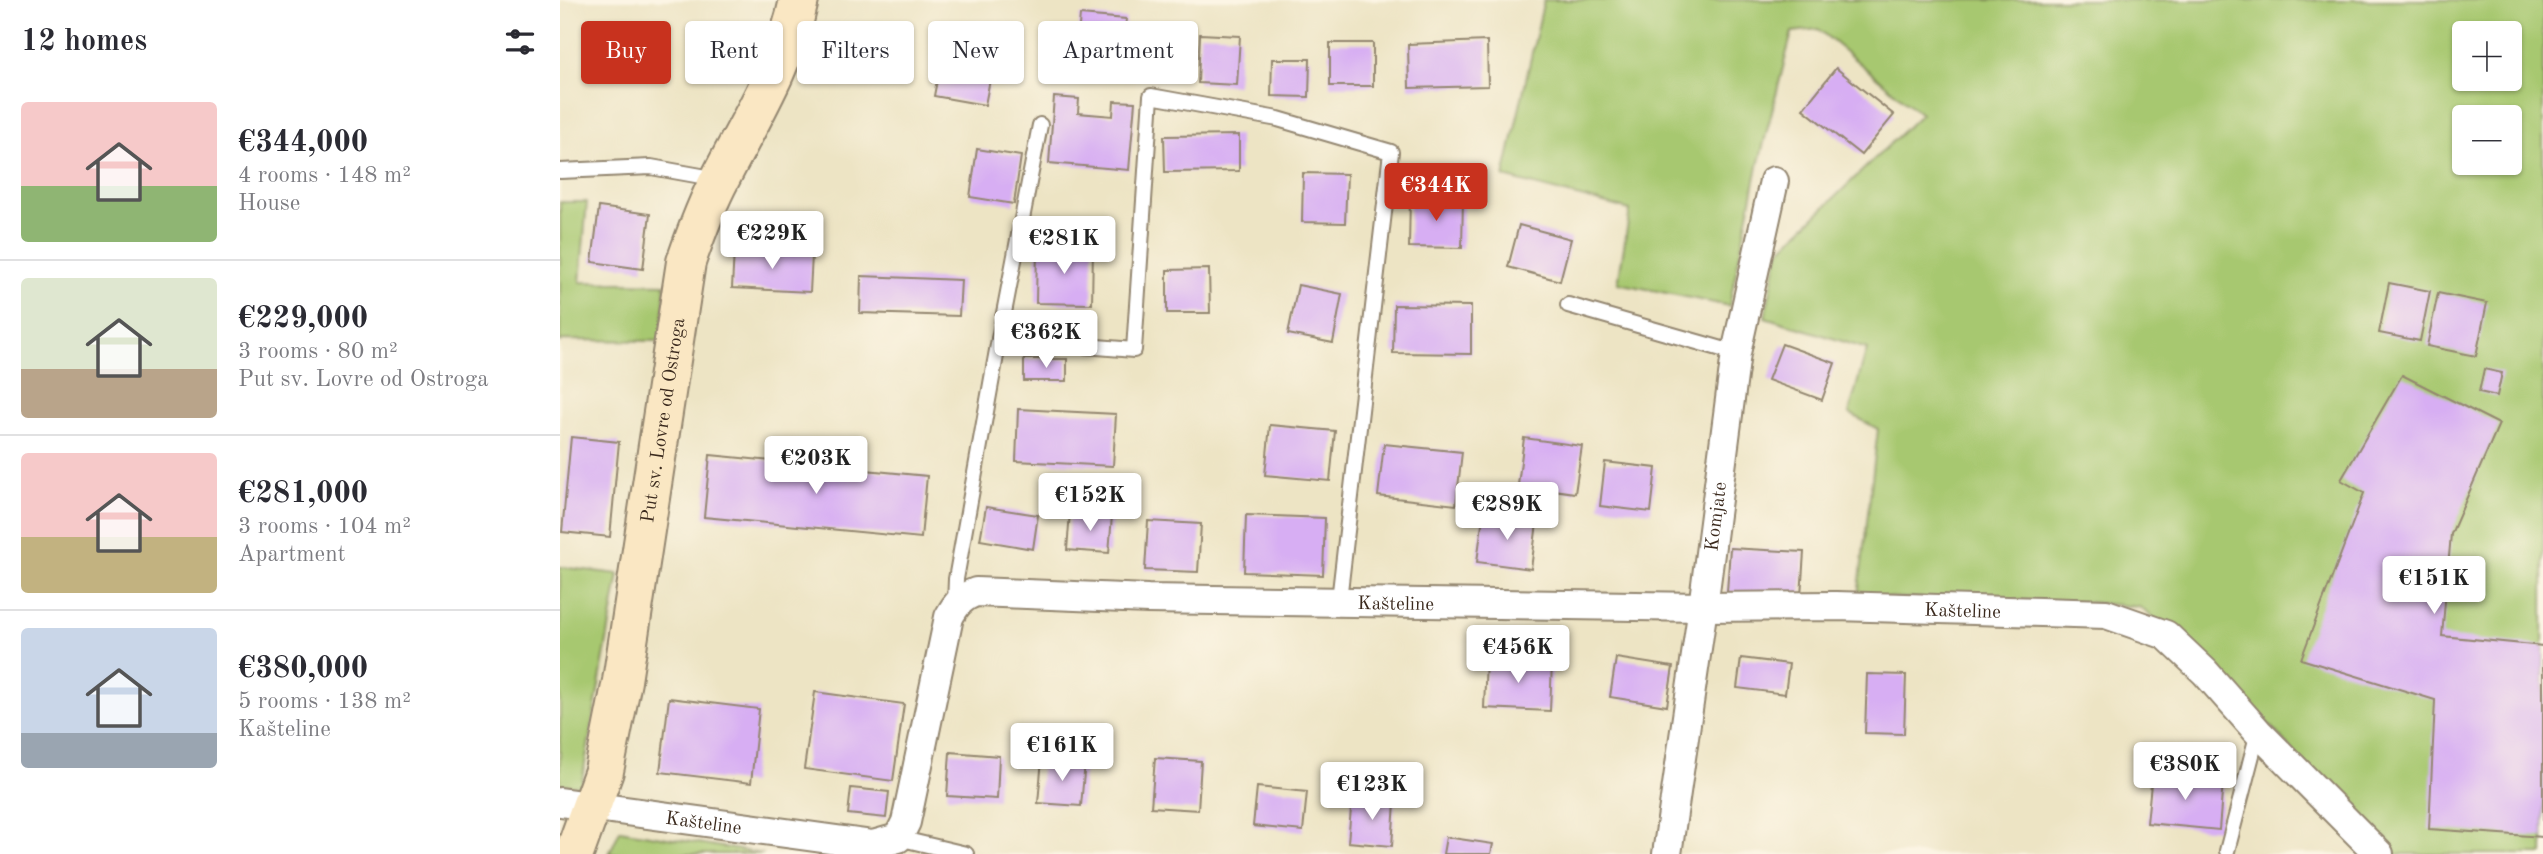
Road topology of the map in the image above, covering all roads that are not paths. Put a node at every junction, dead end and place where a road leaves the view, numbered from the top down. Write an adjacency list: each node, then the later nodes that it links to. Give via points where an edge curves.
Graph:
1 (799, 0): 4 (street, Put sv. Lovre od Ostroga, via 776,72)
2 (1040, 125): 7 (lane)
3 (560, 171): 4 (lane, via 651,167)
4 (719, 179): 13 (street, Put sv. Lovre od Ostroga, via 685,262 622,681 604,771)
5 (1774, 181): 8 (street, Komjate)
6 (1567, 305): 8 (lane)
7 (999, 339): 9 (lane, via 1134,350 1151,96 1278,119 1391,152); 10 (lane)
8 (1736, 353): 11 (street, Komjate)
9 (1339, 600): 10 (street, Kašteline, via 975,593); 11 (street, Kašteline)
10 (955, 606): 14 (street, via 906,822)
11 (1703, 607): 12 (street, Kašteline, via 2106,614 2166,635); 18 (street, Komjate)
12 (2258, 732): 15 (lane); 19 (street, Kašteline)
13 (577, 804): 14 (street, Kašteline, via 873,845); 16 (street, Put sv. Lovre od Ostroga)
14 (898, 838): 17 (lane)
15 (2227, 851)
16 (574, 854)
17 (966, 854)
18 (1667, 854)
19 (2379, 854)

